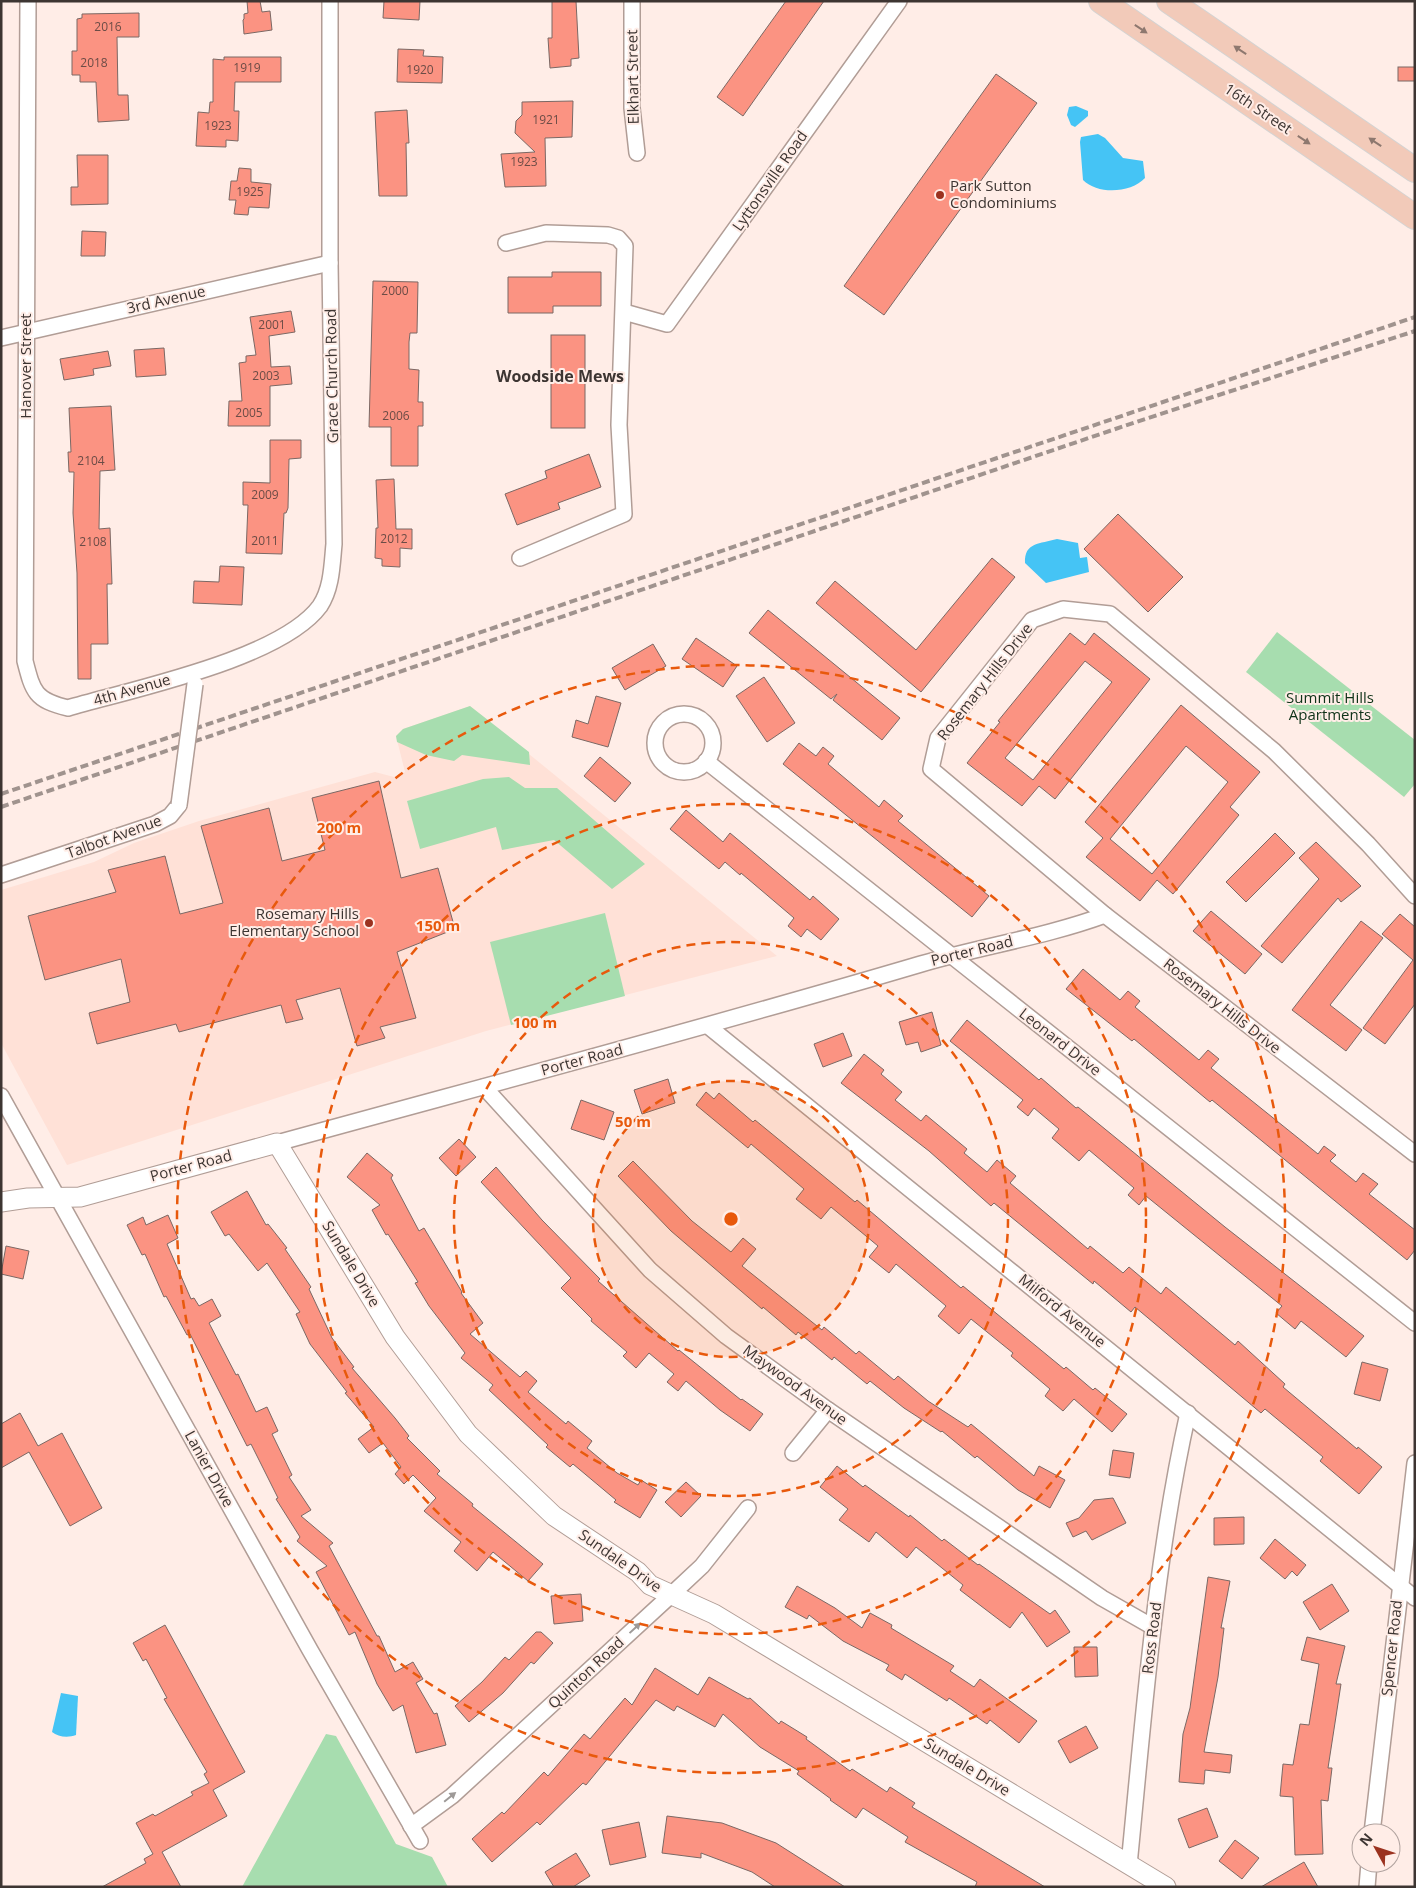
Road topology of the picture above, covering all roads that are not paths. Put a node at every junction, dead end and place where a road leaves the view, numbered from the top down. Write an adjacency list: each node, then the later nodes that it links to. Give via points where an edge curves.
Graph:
1 (28, 1): 13 (street, Hanover Street)
2 (330, 1): 11 (street, Grace Church Road)
3 (632, 1): 7 (street, Elkhart Street, via 632,108)
4 (898, 1): 12 (street, Lyttonsville Road, via 667,324)
5 (1101, 1): 9 (main road, 16th Street, one-way to 9)
6 (1169, 1): 8 (main road, one-way to 6)
7 (637, 154)
8 (1415, 170)
9 (1415, 217)
10 (506, 243): 12 (street, via 546,233 618,238 625,246)
11 (330, 263): 13 (street, 3rd Avenue); 16 (street, Grace Church Road, via 334,544 331,578 320,606 280,639)
12 (624, 312): 15 (street, via 619,425 624,514)
13 (26, 332): 14 (street, 3rd Avenue); 17 (street, Hanover Street, via 25,660 31,685 38,694 48,703)
14 (1, 338)
15 (520, 558)
16 (195, 678): 17 (street, 4th Avenue); 19 (street, Talbot Avenue, bridge, via 179,805 170,816 156,824)
17 (68, 708)
18 (706, 761): 22 (street, Leonard Drive)
19 (1, 875)
20 (1415, 896): 21 (street, Rosemary Hills Drive, via 1368,844 1274,751 1110,614 1063,609 1032,620 938,738 931,769)
21 (1105, 915): 22 (street, Porter Road, via 1073,927); 27 (street, Rosemary Hills Drive)
22 (950, 955): 23 (street, Porter Road); 30 (street, Leonard Drive)
23 (708, 1026): 24 (street, Porter Road); 32 (street, Milford Avenue)
24 (484, 1087): 26 (street, Porter Road); 31 (street, Maywood Avenue, via 650,1270 726,1336)
25 (1, 1096): 28 (street, Lanier Drive)
26 (277, 1143): 28 (street, Porter Road, via 80,1197); 37 (street, Sundale Drive, via 395,1337 468,1434 554,1516 638,1572 650,1585)
27 (1415, 1154)
28 (58, 1198): 29 (street, Porter Road); 41 (street, Lanier Drive)
29 (1, 1202)
30 (1415, 1322)
31 (828, 1410): 33 (street); 39 (street, Maywood Avenue, via 1102,1598)
32 (1188, 1413): 36 (street, Milford Avenue); 39 (street, Ross Road, via 1174,1478)
33 (793, 1453)
34 (1415, 1463): 36 (street, Spencer Road)
35 (748, 1508): 37 (street, Quinton Road, via 702,1566)
36 (1399, 1585): 38 (street, Milford Avenue); 40 (street, Spencer Road)
37 (671, 1595): 41 (street, Quinton Road, one-way to 37, via 452,1796); 43 (street, Sundale Drive, via 714,1614)
38 (1415, 1598)
39 (1153, 1627): 43 (street, Ross Road)
40 (1373, 1823)
41 (411, 1826): 42 (street, Lanier Drive)
42 (420, 1841)
43 (1129, 1865): 45 (street, Sundale Drive)
44 (1368, 1873): 46 (street)
45 (1166, 1887)
46 (1367, 1887)

